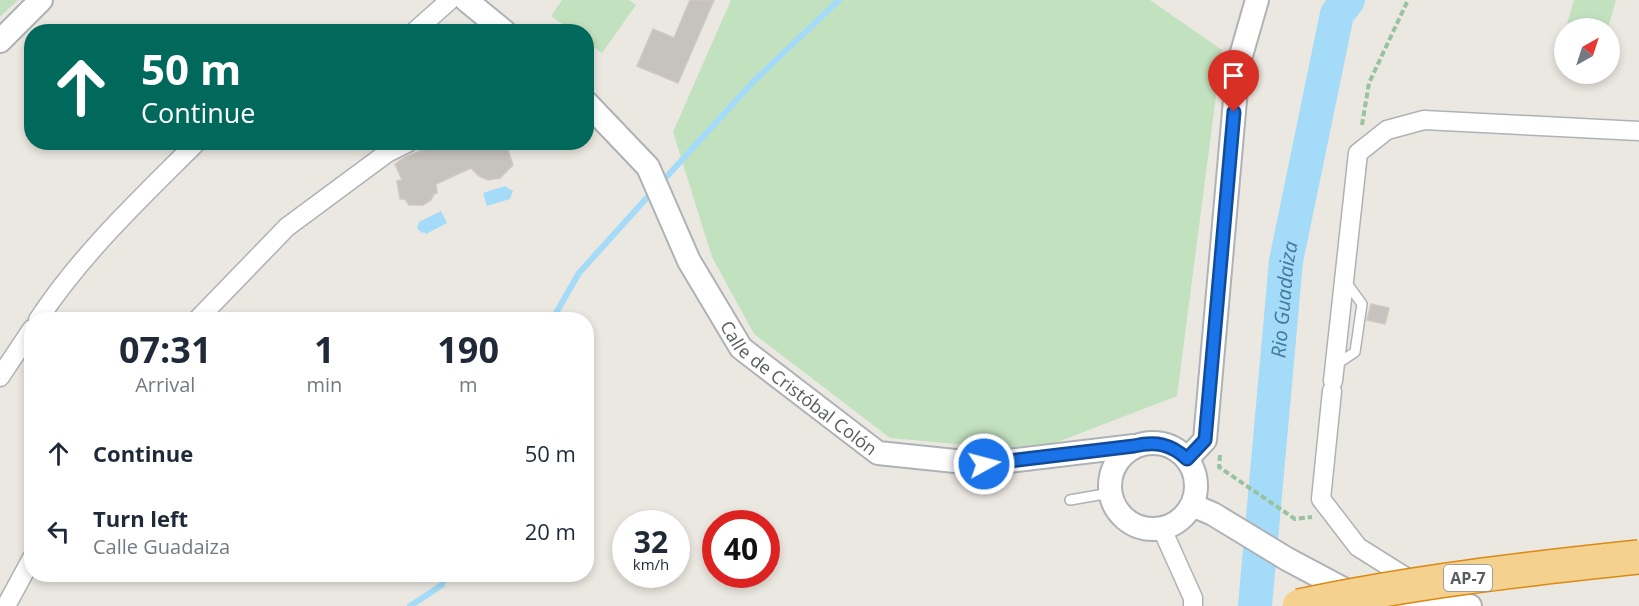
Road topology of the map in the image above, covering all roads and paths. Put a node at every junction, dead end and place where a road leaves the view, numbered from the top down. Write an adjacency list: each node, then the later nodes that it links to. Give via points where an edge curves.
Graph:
1 (41, 0): 8 (street)
2 (450, 0): 6 (street)
3 (465, 0): 7 (street)
4 (1257, 0): 19 (street, via 1238,66 1205,440)
5 (1408, 0): 13 (path, via 1369,83)
6 (423, 24)
7 (495, 24)
8 (0, 41)
9 (594, 110): 18 (street, Calle de Cristóbal Colón, via 648,167 688,261 741,348 878,453 984,464)
10 (1639, 131): 13 (street, via 1424,120 1387,130)
11 (189, 150): 14 (street, via 121,218)
12 (393, 150): 15 (street, via 287,227)
13 (1358, 153): 28 (street, via 1322,499 1358,547)
14 (43, 312)
15 (205, 312)
16 (24, 341): 17 (street)
17 (0, 377)
18 (1134, 446): 19 (street, via 1163,444); 21 (street, via 1114,465 1109,478)
19 (1187, 459): 23 (street, via 1196,482)
20 (1219, 466): 24 (path)
21 (1110, 493): 22 (lane); 25 (street, via 1123,518 1142,528)
22 (1070, 500)
23 (1192, 505): 25 (street, via 1175,524); 28 (street, via 1349,592)
24 (1295, 519)
25 (1162, 529): 30 (street)
26 (1639, 557): 31 (highway, AP-7, bridge, via 1522,569)
27 (24, 573): 29 (street)
28 (1441, 600): 32 (street)
29 (6, 606)
30 (1193, 606)
31 (1299, 606)
32 (1470, 606)

